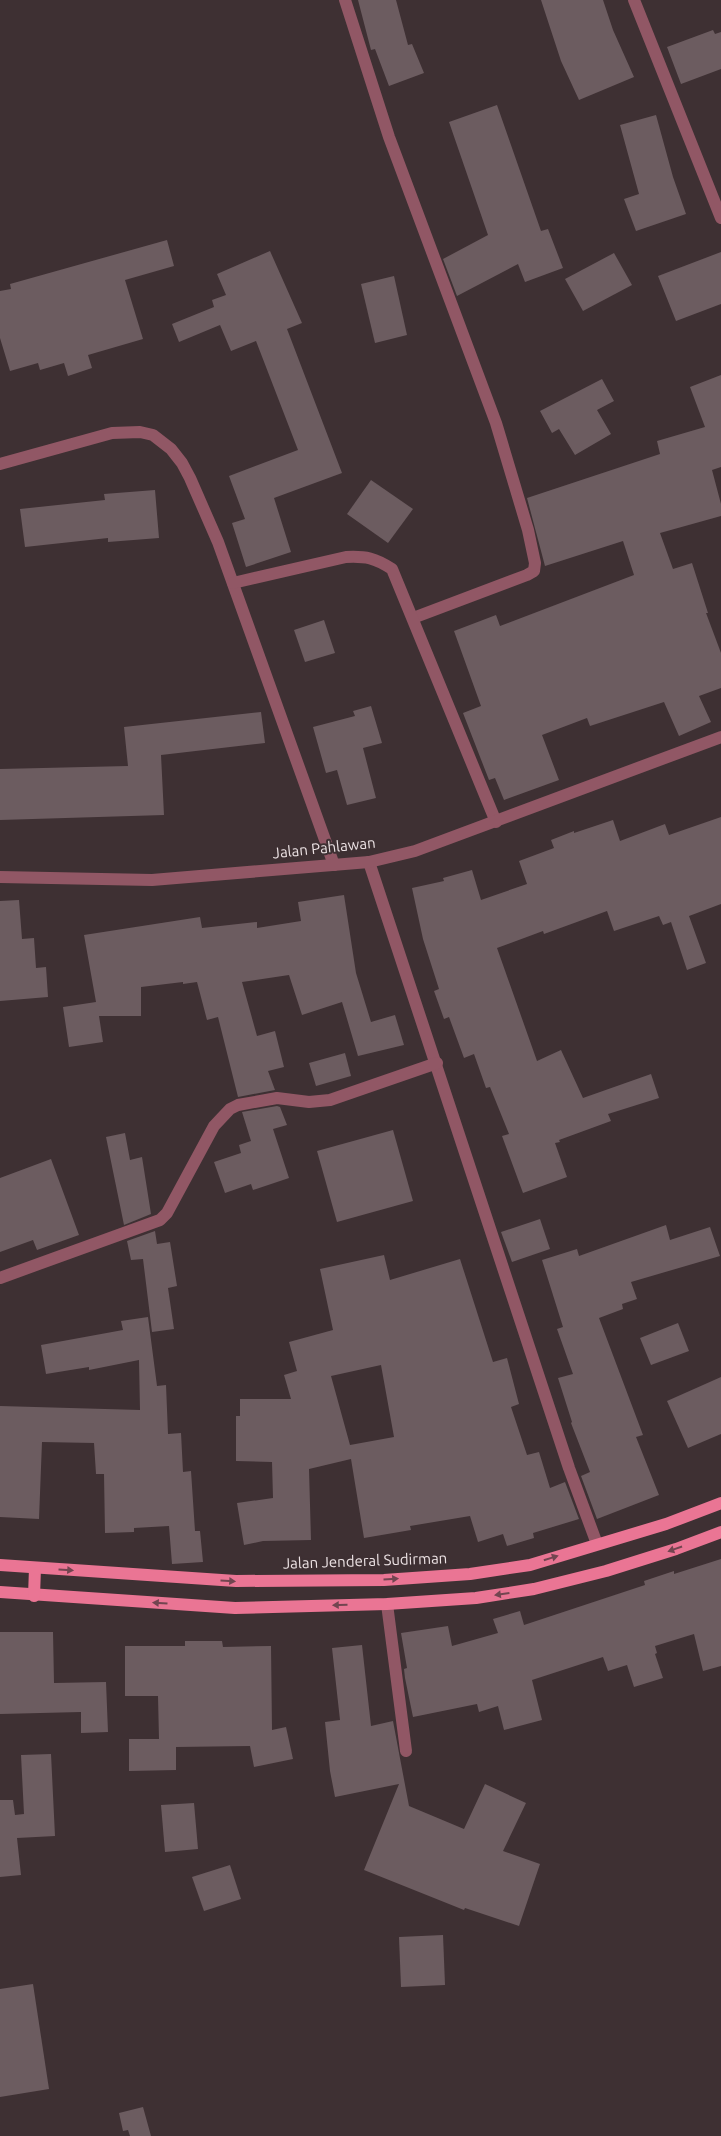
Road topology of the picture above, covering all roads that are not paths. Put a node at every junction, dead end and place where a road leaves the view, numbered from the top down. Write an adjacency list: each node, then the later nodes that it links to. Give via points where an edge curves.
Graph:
1 (344, 0): 6 (street, via 399,163 496,423 535,563 534,571 527,575)
2 (634, 0): 3 (street)
3 (721, 218)
4 (0, 464): 5 (street, via 112,433 153,435 182,463)
5 (234, 583): 6 (street, via 346,557 378,560 392,569); 10 (street)
6 (412, 618): 8 (street)
7 (721, 737): 8 (street, Jalan Pahlawan)
8 (496, 822): 9 (street, Jalan Pahlawan, via 415,851)
9 (369, 862): 10 (street, Jalan Pahlawan); 12 (street)
10 (334, 865): 11 (street, Jalan Pahlawan, via 152,880)
11 (0, 877)
12 (437, 1063): 13 (street, via 330,1100 309,1102 277,1098 230,1109 214,1126 167,1213 160,1220); 16 (street, via 569,1468)
13 (0, 1278)
14 (721, 1503): 16 (main road, Jalan Jenderal Sudirman, via 666,1524)
15 (721, 1532): 21 (main road, one-way to 21, via 606,1571 534,1589 476,1598)
16 (597, 1544): 18 (main road, Jalan Jenderal Sudirman, one-way to 16, via 236,1581 384,1580 470,1574 530,1565)
17 (0, 1565): 18 (main road, Jalan Jenderal Sudirman)
18 (35, 1568): 20 (main road)
19 (0, 1592): 20 (main road)
20 (34, 1596): 21 (main road, one-way to 20, via 235,1608)
21 (387, 1604): 22 (street)
22 (406, 1751)

